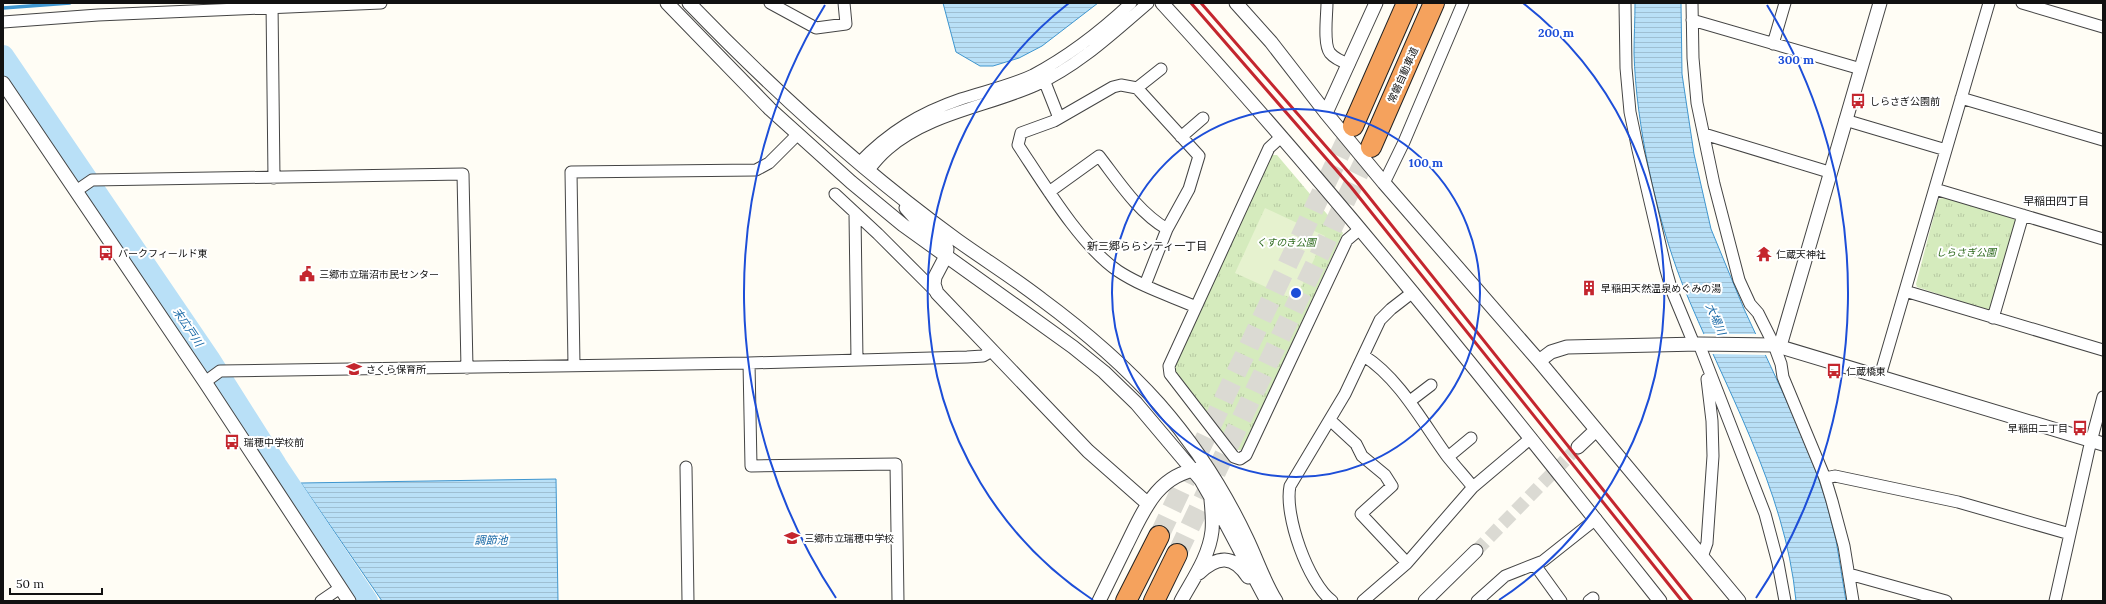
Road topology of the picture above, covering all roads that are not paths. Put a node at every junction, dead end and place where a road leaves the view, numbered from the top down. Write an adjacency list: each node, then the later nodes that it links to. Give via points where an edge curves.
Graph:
1 (382, 3): 21 (street)
2 (667, 3): 39 (street)
3 (689, 3): 45 (street, via 795,108)
4 (770, 3): 5 (street, via 816,28 846,24)
5 (844, 3)
6 (1131, 3): 45 (street, via 1096,34 1063,58 1032,75 961,99 918,117 879,142)
7 (1148, 3): 29 (street, via 1098,46 1067,68)
8 (1162, 3): 41 (street, via 1218,63)
9 (1236, 3): 33 (street, via 1271,42)
10 (1327, 3): 26 (street, via 1327,46 1330,54)
11 (1376, 3): 26 (street)
12 (1407, 3): 37 (highway)
13 (1434, 3): 43 (highway, 常磐自動車道)
14 (1462, 3): 48 (street, via 1404,142)
15 (1625, 3): 66 (street, via 1626,68 1636,142 1672,291)
16 (1692, 3): 22 (street)
17 (1785, 3): 25 (street)
18 (1880, 3): 28 (street)
19 (1989, 3): 32 (street)
20 (2022, 3): 24 (street)
21 (272, 6): 23 (street); 47 (street)
22 (1692, 20): 25 (street); 38 (street, via 1697,103)
23 (3, 22)
24 (2103, 27)
25 (1773, 44): 28 (street)
26 (1349, 64): 33 (street)
27 (1161, 69): 31 (street)
28 (1861, 69): 36 (street)
29 (1044, 80): 34 (street); 45 (street, via 922,128)
30 (3, 84): 49 (street)
31 (1137, 88): 34 (street, via 1121,85 1113,87); 40 (street)
32 (1962, 98): 42 (street); 44 (street)
33 (1326, 113): 48 (street)
34 (1059, 118): 52 (street, via 1021,133 1018,145)
35 (1203, 118): 40 (street)
36 (1845, 120): 44 (street); 46 (street)
37 (1353, 126)
38 (1704, 134): 46 (street); 67 (street, via 1739,280)
39 (797, 135): 59 (street, via 903,225); 74 (street, via 769,163 756,170 571,172)
40 (1182, 137): 56 (street, via 1199,156 1189,189)
41 (1281, 137): 57 (street); 64 (street, via 1269,148)
42 (2103, 140)
43 (1371, 147)
44 (1946, 150): 50 (street)
45 (863, 167): 51 (street)
46 (1830, 172): 67 (street)
47 (274, 178): 49 (street, via 92,180); 75 (street, via 464,174)
48 (1384, 183): 72 (street)
49 (78, 189): 78 (street)
50 (1935, 189): 55 (street); 61 (street)
51 (894, 191): 59 (street, via 910,214 945,243); 90 (street, via 1041,298 1098,344 1158,403 1193,445)
52 (1049, 192): 56 (street, via 1099,156 1137,205 1156,223); 60 (street, via 1095,252 1120,272)
53 (835, 194): 54 (street)
54 (855, 214): 63 (street); 71 (street)
55 (2023, 215): 58 (street); 65 (street)
56 (1167, 229): 60 (street)
57 (1360, 229): 62 (street); 64 (street, via 1347,240 1246,455 1240,460 1234,457 1170,374 1170,366)
58 (2103, 239)
59 (946, 256): 63 (street, via 935,277); 91 (street, via 1104,372 1136,403)
60 (1145, 285): 64 (street)
61 (1905, 291): 65 (street); 77 (street)
62 (1413, 292): 70 (street, via 1380,320); 85 (street)
63 (936, 293): 69 (street)
64 (1196, 307)
65 (1993, 318): 68 (street)
66 (1698, 344): 67 (street); 72 (street, via 1567,347 1551,352); 76 (street)
67 (1773, 345): 77 (street); 92 (street, via 1783,377)
68 (2103, 350)
69 (992, 351): 71 (street, via 983,356); 95 (street, via 1088,451)
70 (1364, 356): 81 (street, via 1374,362); 82 (street)
71 (857, 360): 73 (street)
72 (1540, 361): 83 (street)
73 (750, 363): 74 (street); 111 (street, via 751,466 896,464)
74 (574, 365): 75 (street)
75 (467, 368): 78 (street)
76 (1707, 369): 101 (street, via 1713,456 1707,543); 124 (street, via 1765,514)
77 (1880, 376): 86 (street)
78 (213, 377): 106 (street)
79 (1431, 384): 81 (street)
80 (2103, 396): 86 (street)
81 (1410, 401): 88 (street)
82 (1330, 420): 102 (street, via 1356,444 1362,456 1385,475 1392,486 1361,514); 117 (street, via 1293,479 1288,495 1289,512 1300,550 1323,592)
83 (1596, 430): 87 (street); 101 (street)
84 (1471, 438): 88 (street)
85 (1531, 438): 93 (street); 96 (street)
86 (2097, 442): 97 (street)
87 (1578, 447)
88 (1448, 457): 93 (street)
89 (686, 467): 110 (street)
90 (1208, 468): 91 (street); 94 (street); 116 (street, via 1231,508)
91 (1193, 470): 94 (street); 95 (street, via 1176,476)
92 (1825, 478): 97 (street, via 1835,476 1918,492); 104 (street)
93 (1473, 487): 102 (street)
94 (1211, 498): 105 (street, via 1212,531); 107 (street)
95 (1147, 503): 112 (street)
96 (1596, 519): 103 (street); 122 (street)
97 (2070, 534): 127 (street)
98 (1159, 536): 113 (highway)
99 (1476, 551): 119 (street)
100 (1177, 554): 114 (highway)
101 (1702, 558): 123 (street)
102 (1407, 563): 118 (street)
103 (1535, 565): 120 (street, via 1505,576); 121 (street)
104 (1849, 574): 125 (street); 126 (street)
105 (1196, 576): 107 (street, via 1210,563 1229,561 1243,569); 115 (street)
106 (340, 588): 108 (street); 109 (street)
107 (1264, 597)
108 (321, 601)
109 (349, 601)
110 (688, 601)
111 (898, 601)
112 (1100, 601)
113 (1126, 601)
114 (1154, 601)
115 (1181, 601)
116 (1276, 601)
117 (1332, 601)
118 (1363, 601)
119 (1425, 601)
120 (1477, 601)
121 (1561, 601)
122 (1660, 601)
123 (1739, 601)
124 (1785, 601)
125 (1853, 601)
126 (1946, 601)
127 (2055, 601)

